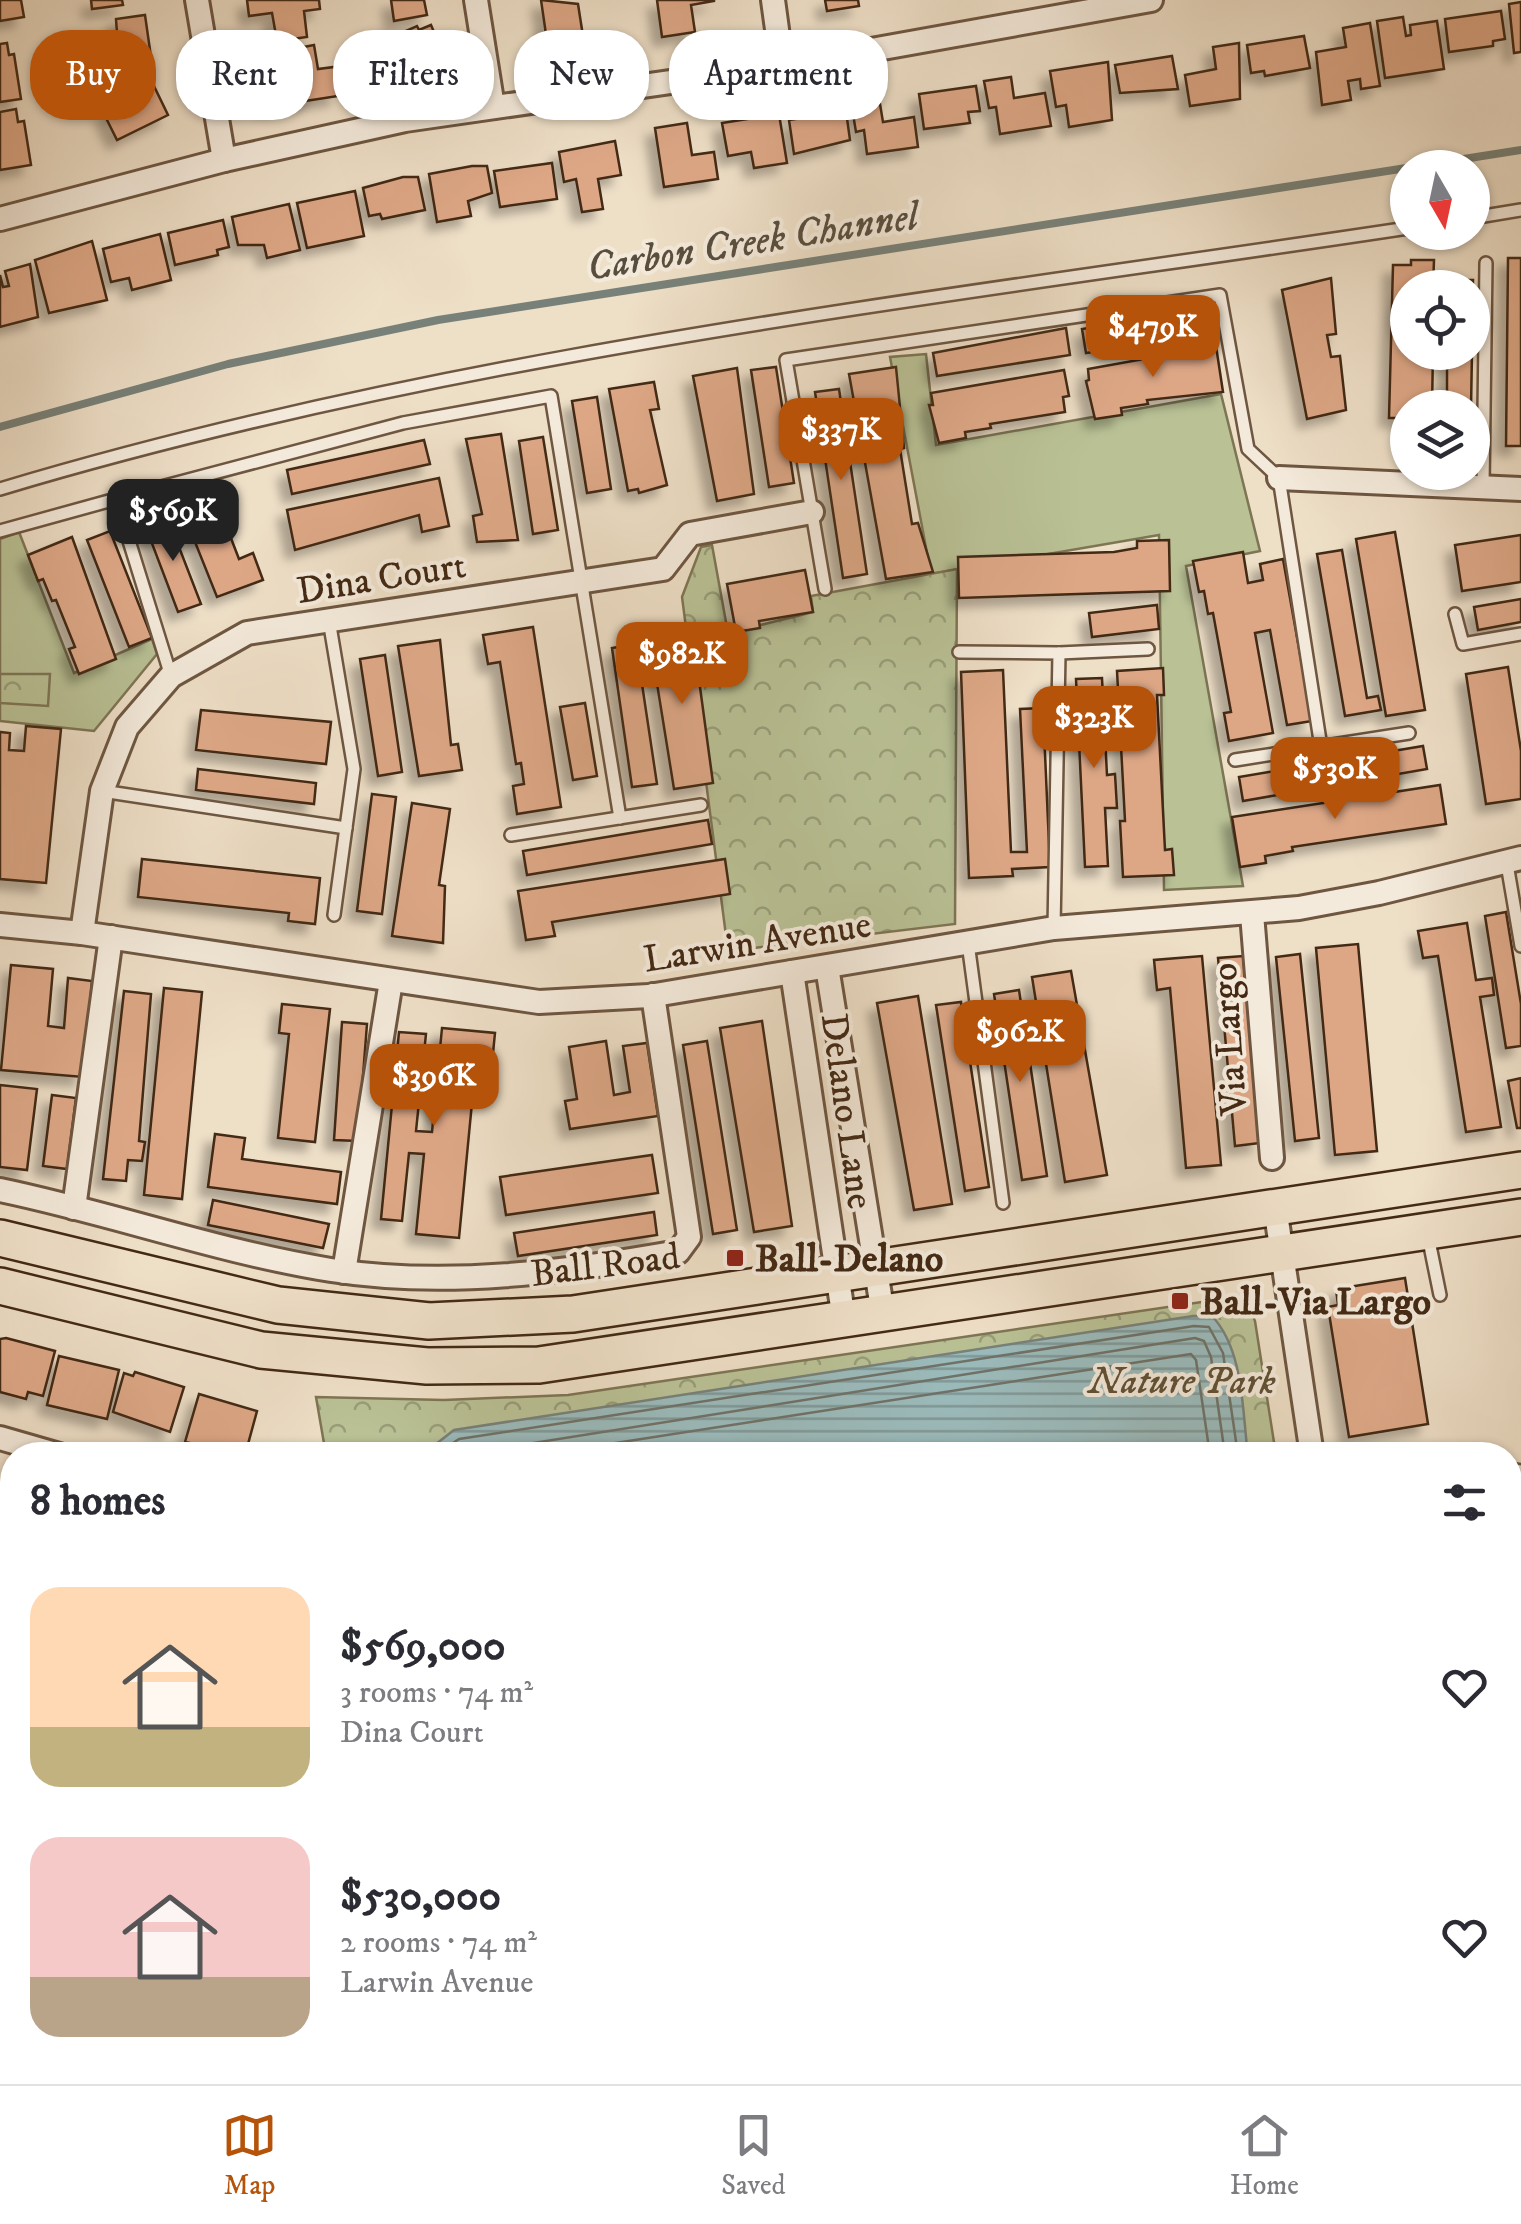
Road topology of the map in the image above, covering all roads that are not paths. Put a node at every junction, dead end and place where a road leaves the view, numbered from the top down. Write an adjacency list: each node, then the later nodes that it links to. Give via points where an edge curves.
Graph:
1 (196, 0): 12 (street)
2 (476, 0): 6 (street)
3 (772, 0): 7 (street)
4 (1151, 0): 5 (street)
5 (1054, 8): 8 (street)
6 (481, 30)
7 (777, 30)
8 (888, 43)
9 (669, 82): 10 (street)
10 (494, 108)
11 (406, 120): 12 (street)
12 (224, 160): 15 (street)
13 (1521, 210): 14 (lane)
14 (1490, 215)
15 (0, 219)
16 (1390, 231): 22 (lane, via 568,356 386,393)
17 (1486, 263): 18 (lane)
18 (1484, 390)
19 (1279, 478): 20 (street); 25 (lane, via 1248,449 1220,295 786,360); 37 (lane)
20 (1390, 482)
21 (1490, 487): 23 (street)
22 (0, 489)
23 (1521, 489)
24 (116, 500): 26 (lane); 27 (lane, via 403,424 551,396); 35 (lane)
25 (812, 512): 27 (street, Dina Court, via 690,534 663,569); 28 (lane)
26 (0, 531)
27 (582, 582): 30 (street, Dina Court); 41 (lane)
28 (825, 589)
29 (1456, 614): 31 (lane, via 1463,644)
30 (330, 620): 35 (street, Dina Court, via 247,633); 42 (lane, via 354,769)
31 (1521, 634)
32 (1148, 649): 34 (lane)
33 (958, 652): 34 (lane)
34 (1058, 653): 48 (lane)
35 (172, 676): 39 (street, Dina Court, via 127,727)
36 (1410, 733): 37 (lane)
37 (1321, 747): 38 (lane)
38 (1236, 760)
39 (102, 791): 42 (lane); 49 (street, Dina Court)
40 (701, 805): 41 (lane)
41 (620, 818): 43 (lane)
42 (346, 828): 46 (lane)
43 (512, 835)
44 (1514, 861): 45 (street, Larwin Avenue); 52 (lane)
45 (1252, 914): 48 (street, Larwin Avenue); 57 (street, Via Largo)
46 (334, 915)
47 (0, 925): 49 (street, Larwin Avenue)
48 (1054, 928): 51 (street, Larwin Avenue)
49 (82, 933): 50 (street, Larwin Avenue)
50 (111, 937): 55 (street, Larwin Avenue); 62 (street)
51 (968, 943): 53 (street, Larwin Avenue); 60 (lane)
52 (1521, 946)
53 (827, 967): 54 (street, Larwin Avenue); 67 (street, Delano Lane)
54 (792, 972): 56 (street, Larwin Avenue); 69 (street, Delano Lane)
55 (391, 981): 56 (street, Larwin Avenue, via 539,1002); 68 (street)
56 (653, 995): 68 (street, via 689,1236 678,1252 571,1271 443,1277)
57 (1272, 1158)
58 (1521, 1170): 61 (main road, Ball Road)
59 (0, 1190): 62 (street)
60 (1004, 1204)
61 (1275, 1207): 66 (street); 67 (main road, Ball Road)
62 (74, 1208): 68 (street)
63 (1521, 1217): 64 (main road)
64 (1428, 1232): 66 (main road); 71 (lane)
65 (0, 1238): 72 (main road, Ball Road, via 186,1285)
66 (1280, 1254): 73 (main road); 76 (street)
67 (876, 1268): 69 (main road, Ball Road); 73 (street, Delano Lane)
68 (344, 1272)
69 (837, 1274): 72 (main road, Ball Road, via 573,1314 471,1321); 74 (street, Delano Lane)
70 (0, 1286): 75 (main road, via 184,1334)
71 (1440, 1295)
72 (332, 1312): 75 (main road)
73 (883, 1314): 74 (main road)
74 (844, 1320): 75 (main road, via 539,1365)
75 (326, 1360)
76 (1310, 1442)

